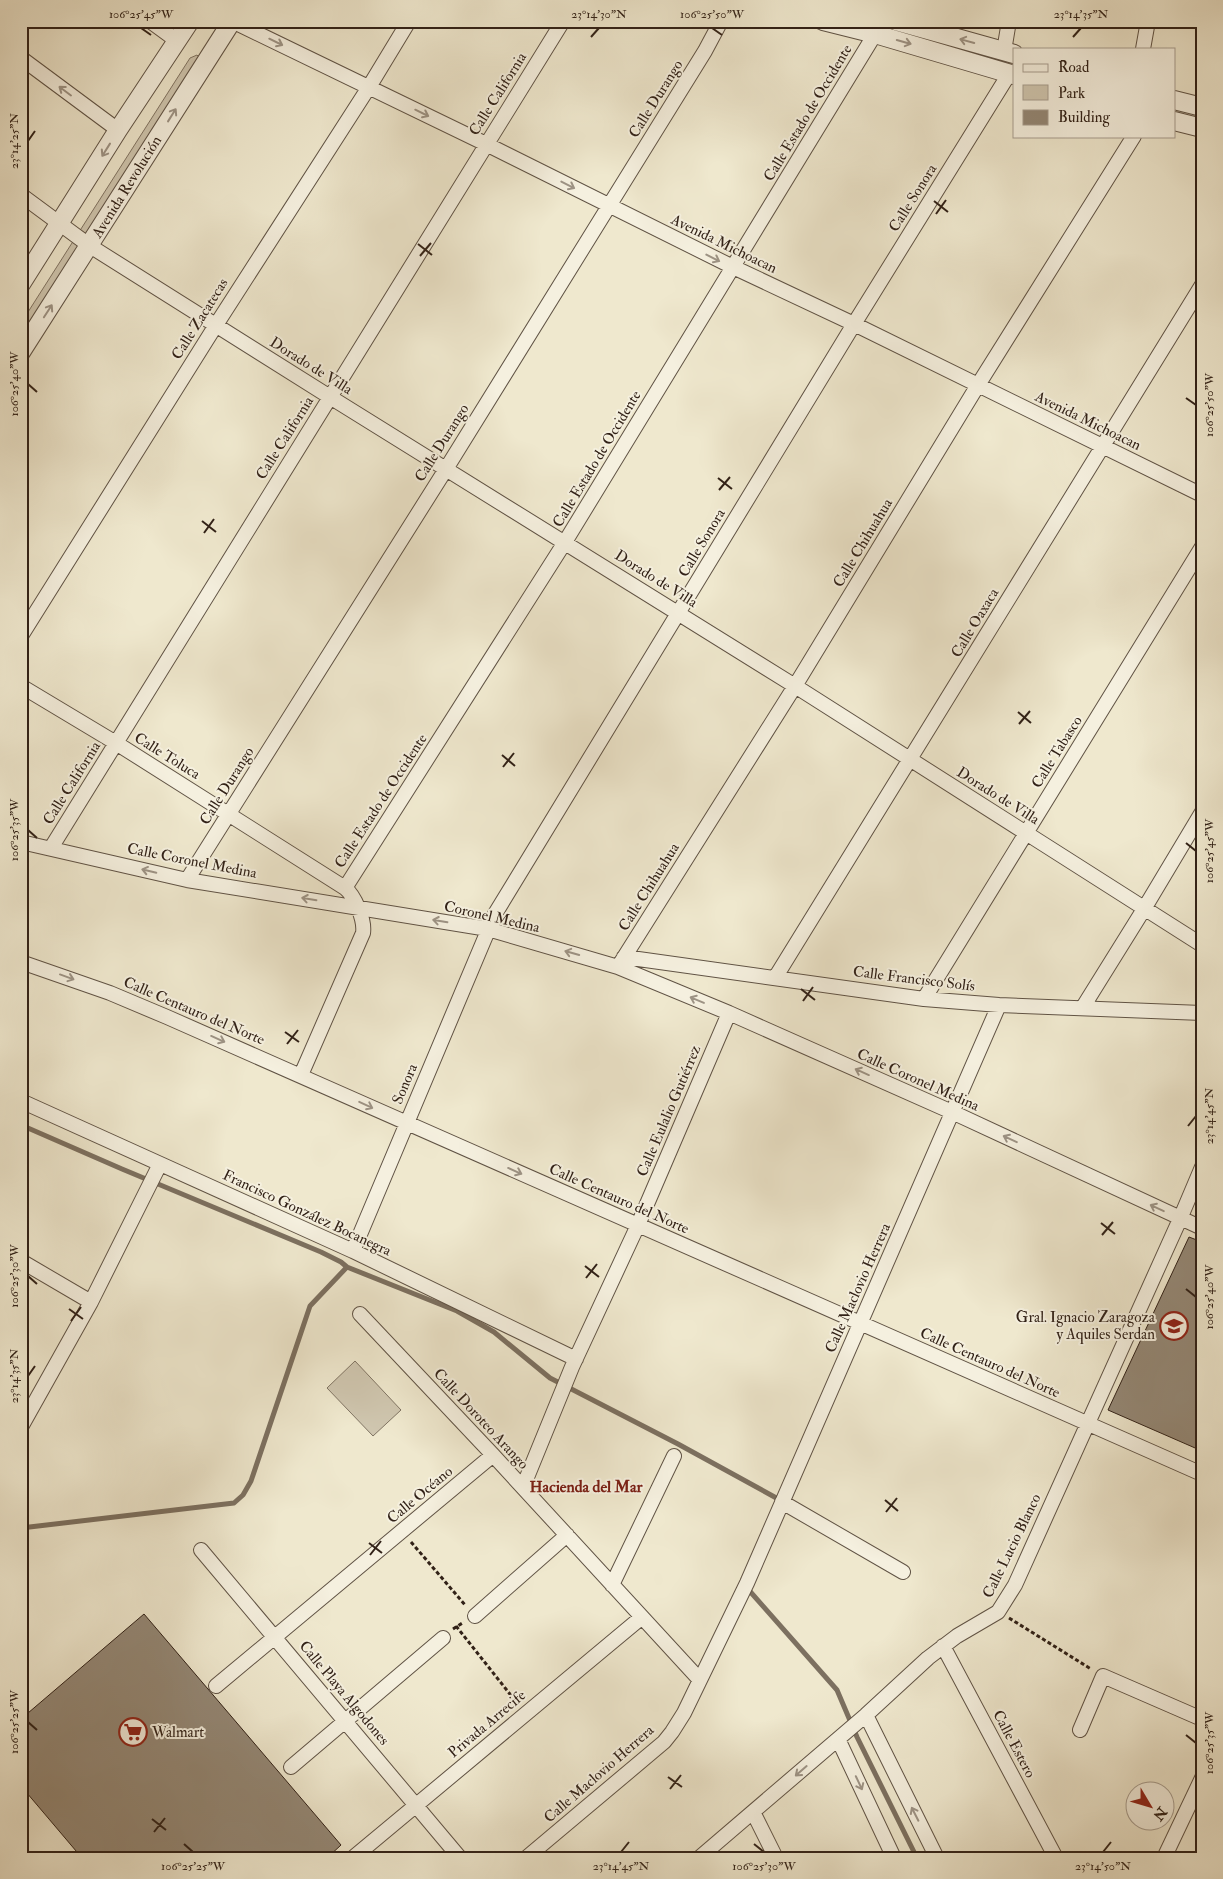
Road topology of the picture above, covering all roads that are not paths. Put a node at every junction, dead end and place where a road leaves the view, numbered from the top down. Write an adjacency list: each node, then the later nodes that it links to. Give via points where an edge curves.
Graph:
1 (150, 21): 12 (street)
2 (190, 21): 12 (street)
3 (232, 21): 17 (street, Avenida Michoacan, one-way to 17); 28 (street, Avenida Revolución, one-way to 3)
4 (409, 21): 17 (street, Calle Zacatecas)
5 (563, 21): 24 (street, Calle California)
6 (721, 21): 26 (street, Calle Durango)
7 (822, 21): 11 (street)
8 (896, 21): 14 (street, one-way to 8)
9 (1008, 21): 14 (street)
10 (1148, 21): 13 (street)
11 (873, 28): 16 (street, one-way to 16); 29 (street, Calle Estado de Occidente)
12 (176, 40): 22 (street)
13 (1143, 48)
14 (1009, 52)
15 (21, 58): 22 (street, one-way to 15)
16 (1012, 74): 33 (street, Calle Sonora)
17 (369, 87): 24 (street, Avenida Michoacan, one-way to 24); 32 (street, Calle Zacatecas)
18 (1176, 100): 19 (street)
19 (1202, 107)
20 (1176, 122): 21 (street)
21 (1202, 128)
22 (118, 130): 27 (street, one-way to 27)
23 (1133, 138): 35 (street, Calle Chihuahua)
24 (486, 144): 26 (street, Avenida Michoacan, one-way to 26); 36 (street, Calle California)
25 (21, 196): 27 (street, Dorado de Villa)
26 (609, 205): 29 (street, Avenida Michoacan, one-way to 29); 38 (street, Calle Durango)
27 (60, 224): 28 (street, Dorado de Villa); 30 (street)
28 (90, 246): 32 (street, Dorado de Villa); 34 (street, Avenida Revolución, one-way to 28)
29 (733, 267): 33 (street, Avenida Michoacan); 40 (street, Calle Estado de Occidente)
30 (21, 284)
31 (1202, 285): 37 (street, Calle Oaxaca)
32 (216, 324): 36 (street, Dorado de Villa); 43 (street, Calle Zacatecas)
33 (854, 324): 35 (street, Avenida Michoacan); 42 (street, Calle Sonora)
34 (21, 352)
35 (978, 385): 37 (street, Avenida Michoacan); 45 (street, Calle Chihuahua)
36 (330, 397): 38 (street, Dorado de Villa); 46 (street, Calle California)
37 (1102, 446): 39 (street, Avenida Michoacan); 47 (street, Calle Oaxaca)
38 (446, 469): 40 (street, Dorado de Villa); 49 (street, Calle Durango)
39 (1202, 495)
40 (565, 542): 42 (street, Dorado de Villa); 54 (street, Calle Estado de Occidente)
41 (1202, 547): 50 (street, Calle Tabasco)
42 (679, 613): 45 (street, Dorado de Villa); 57 (street, Calle Sonora)
43 (21, 636)
44 (21, 686): 46 (street, Calle Toluca)
45 (795, 686): 47 (street, Dorado de Villa); 60 (street, Calle Chihuahua)
46 (116, 743): 49 (street, Calle Toluca); 52 (street, Calle California)
47 (910, 760): 50 (street, Dorado de Villa); 61 (street, Calle Oaxaca)
48 (1202, 812): 56 (street)
49 (228, 814): 53 (street, Calle Durango); 54 (street, Calle Toluca)
50 (1026, 833): 56 (street, Dorado de Villa); 62 (street, Calle Tabasco)
51 (21, 842): 52 (street, Calle Coronel Medina)
52 (51, 848): 53 (street, Calle Coronel Medina, one-way to 52)
53 (187, 880): 55 (street, Calle Coronel Medina, one-way to 53)
54 (345, 888): 55 (street, Calle Estado de Occidente)
55 (357, 907): 57 (street, Coronel Medina, one-way to 55); 67 (street, Calle Estado de Occidente, via 363,921 362,933)
56 (1144, 909): 58 (street, Dorado de Villa); 64 (street)
57 (488, 929): 60 (street, Coronel Medina, one-way to 57); 70 (street, Sonora)
58 (1202, 945)
59 (21, 962): 67 (street, Calle Centauro del Norte, one-way to 67, via 110,993)
60 (621, 962): 61 (street, Calle Francisco Solís); 65 (street, Calle Coronel Medina, one-way to 60)
61 (775, 978): 62 (street, Calle Francisco Solís)
62 (924, 999): 63 (street, Calle Francisco Solís)
63 (999, 1005): 64 (street, Calle Francisco Solís); 69 (street, Calle Maclovio Herrera)
64 (1082, 1007): 66 (street, Calle Francisco Solís)
65 (729, 1013): 69 (street, Calle Coronel Medina, one-way to 65); 74 (street, Calle Eulalio Gutiérrez)
66 (1202, 1013)
67 (301, 1075): 70 (street, Calle Centauro del Norte, one-way to 70)
68 (21, 1102): 72 (street, Francisco González Bocanegra)
69 (952, 1112): 73 (street, Calle Coronel Medina, one-way to 69); 80 (street, Calle Maclovio Herrera)
70 (406, 1124): 74 (street, Calle Centauro del Norte, one-way to 74); 76 (street, Sonora)
71 (1202, 1167): 73 (street, Calle Lucio Blanco)
72 (158, 1170): 76 (street, Francisco González Bocanegra); 78 (street)
73 (1180, 1219): 75 (street, Calle Coronel Medina); 82 (street, Calle Lucio Blanco)
74 (638, 1225): 80 (street, Calle Centauro del Norte); 81 (street, Calle Eulalio Gutiérrez)
75 (1202, 1228)
76 (353, 1251): 81 (street, Francisco González Bocanegra)
77 (21, 1261): 78 (street)
78 (91, 1302): 83 (street)
79 (360, 1314): 84 (street, Calle Doroteo Arango)
80 (860, 1324): 82 (street, Calle Centauro del Norte); 88 (street, Calle Maclovio Herrera)
81 (574, 1363): 87 (street, Calle Eulalio Gutiérrez)
82 (1088, 1424): 86 (street, Calle Centauro del Norte); 97 (street, Calle Lucio Blanco, via 1015,1585 998,1612)
83 (21, 1427)
84 (493, 1455): 87 (street, Calle Doroteo Arango); 95 (street, Calle Océano)
85 (674, 1456): 92 (street)
86 (1202, 1474)
87 (523, 1487): 89 (street, Calle Doroteo Arango)
88 (782, 1502): 91 (street); 98 (street, Calle Maclovio Herrera, via 747,1583)
89 (567, 1535): 92 (street, Calle Doroteo Arango); 93 (street)
90 (202, 1550): 95 (street, Calle Playa Algodones)
91 (903, 1572)
92 (612, 1585): 94 (street, Calle Doroteo Arango)
93 (475, 1616)
94 (642, 1617): 98 (street, Calle Doroteo Arango); 107 (street, Privada Arrecife)
95 (275, 1637): 99 (street, Calle Océano); 102 (street, Calle Playa Algodones)
96 (443, 1638): 102 (street)
97 (943, 1646): 100 (street, Calle Lucio Blanco); 116 (street, Calle Estero)
98 (699, 1679): 111 (street, Calle Maclovio Herrera, via 679,1722 664,1742)
99 (216, 1686)
100 (866, 1716): 104 (street, Calle Lucio Blanco); 115 (street, one-way to 100)
101 (1202, 1719): 103 (street, via 1103,1676)
102 (346, 1721): 105 (street); 107 (street, Calle Playa Algodones)
103 (1080, 1730)
104 (838, 1739): 108 (street, Calle Lucio Blanco, one-way to 108); 114 (street, one-way to 114)
105 (291, 1767)
106 (1202, 1778): 117 (street)
107 (416, 1804): 109 (street, Privada Arrecife); 110 (street, Calle Playa Algodones)
108 (753, 1812): 112 (street, Calle Lucio Blanco); 113 (street)
109 (354, 1857)
110 (460, 1858)
111 (526, 1858)
112 (698, 1858)
113 (776, 1858)
114 (894, 1858)
115 (937, 1858)
116 (1056, 1858)
117 (1164, 1858)

